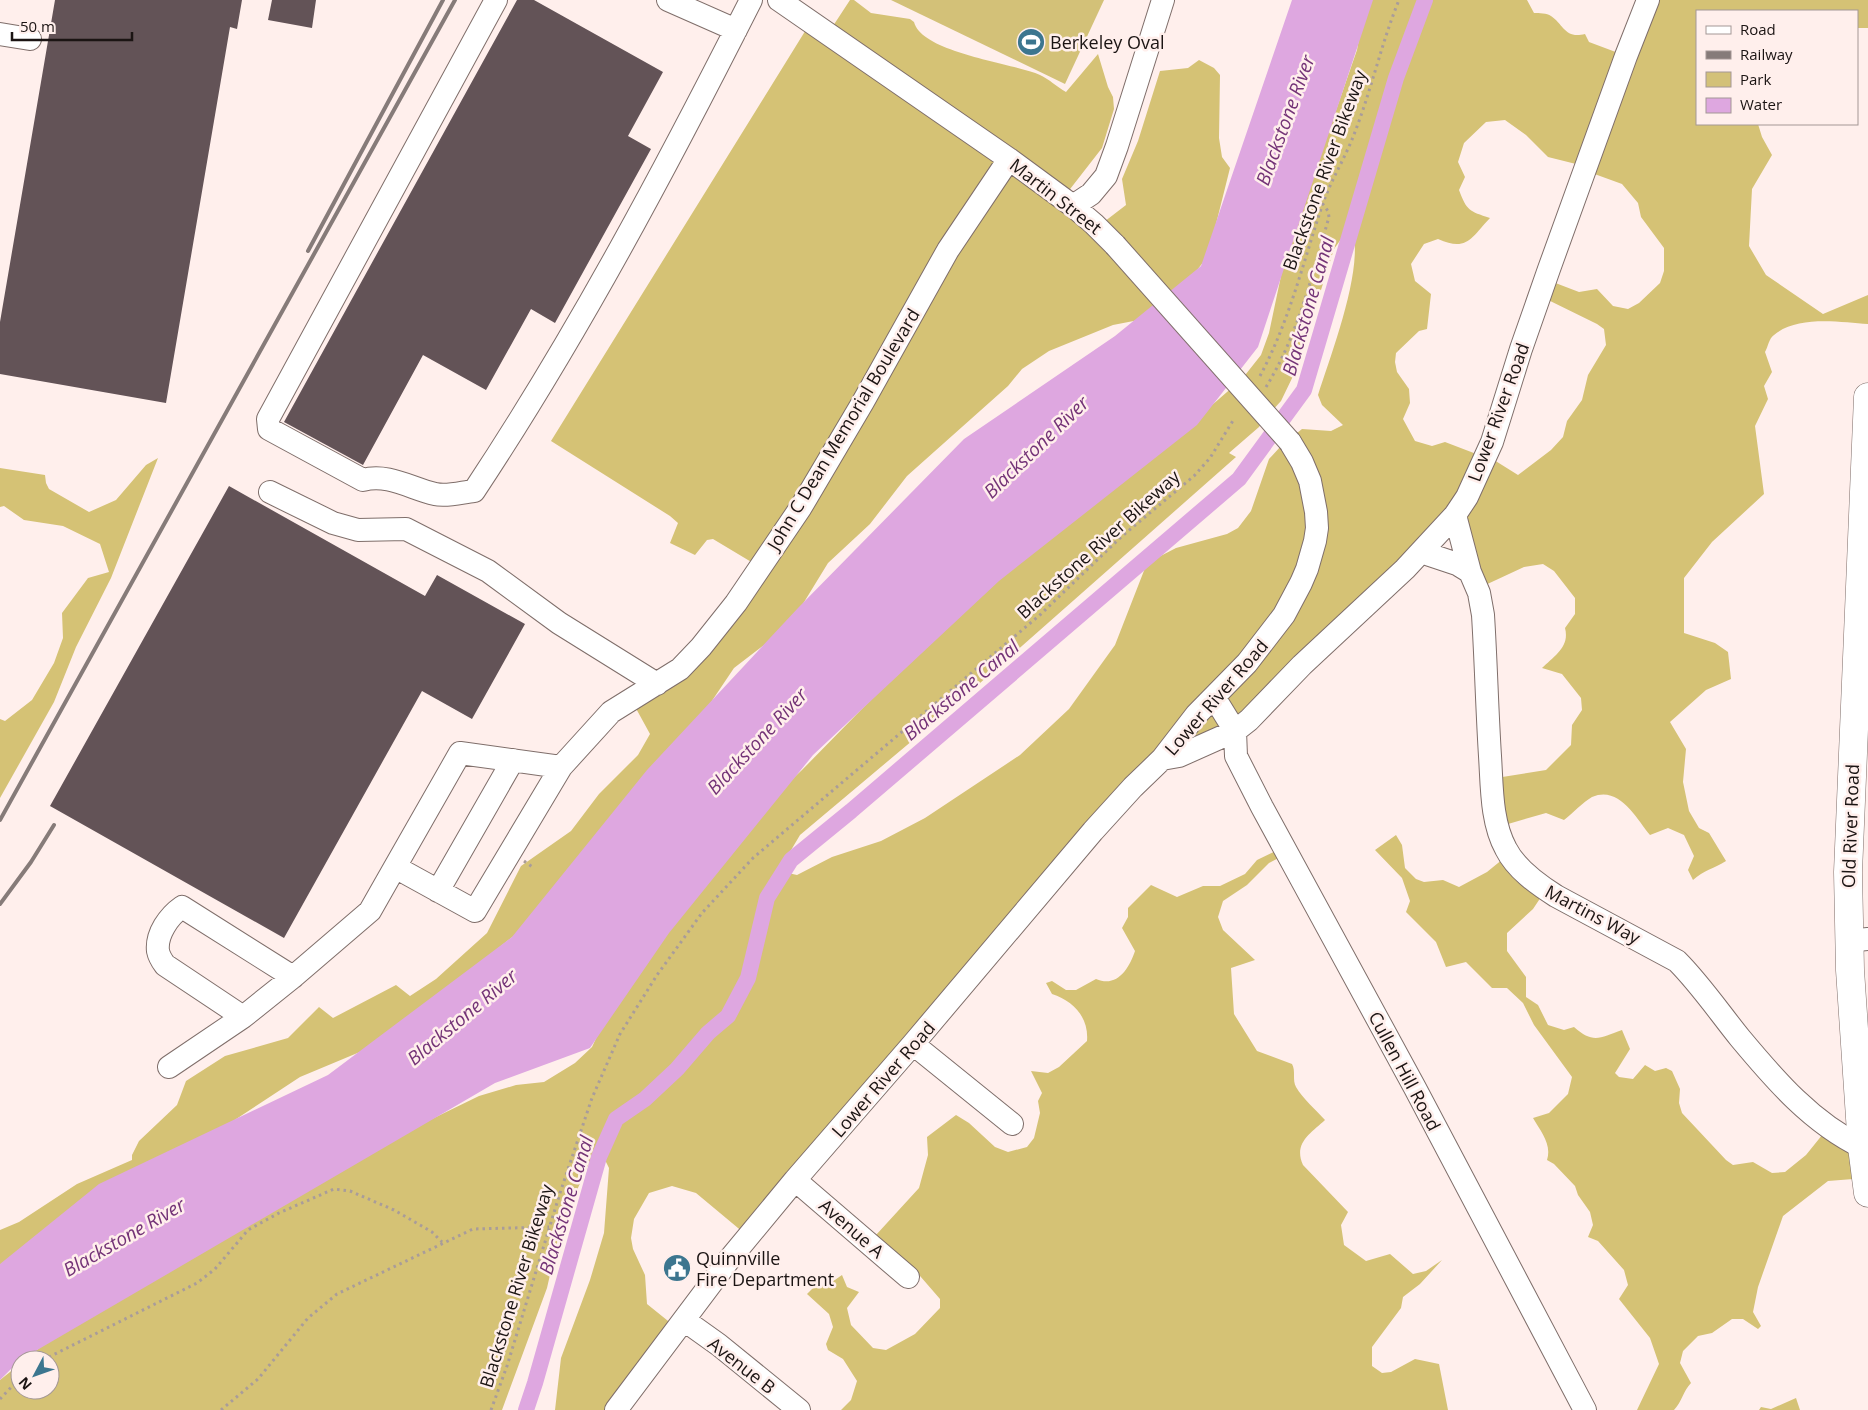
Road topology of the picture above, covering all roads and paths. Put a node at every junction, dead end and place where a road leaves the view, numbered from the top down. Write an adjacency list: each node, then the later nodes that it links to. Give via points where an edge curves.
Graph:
1 (496, 0): 8 (street, via 268,419 269,430 363,480 373,477 437,495 474,491 522,420 616,258)
2 (668, 0): 8 (street)
3 (751, 0): 8 (street)
4 (779, 0): 11 (street, Martin Street)
5 (1163, 0): 13 (street, via 1106,176 1092,194)
6 (1399, 0): 12 (path, Blackstone River Bikeway, via 1353,136)
7 (1648, 0): 20 (street, Lower River Road, via 1521,348 1492,442 1467,497)
8 (736, 30)
9 (0, 34): 10 (street)
10 (30, 39)
11 (1009, 159): 13 (street, Martin Street); 23 (street, John C Dean Memorial Boulevard, via 948,250 863,402 775,546 701,647 680,669)
12 (1322, 203): 14 (path, Blackstone River Bikeway, via 1293,299 1274,351); 16 (path, via 1329,217 1302,312 1276,371)
13 (1073, 206): 16 (street, Martin Street, bridge, via 1115,245)
14 (1260, 376)
15 (1868, 397): 31 (main road, Old River Road, via 1848,872)
16 (1255, 402): 18 (street, Martin Street, bridge)
17 (1234, 419): 40 (path, Blackstone River Bikeway, via 1210,458 1194,476 1121,537 1033,621 753,858 702,913 620,1034 592,1098)
18 (1290, 442): 24 (street, Lower River Road, via 1310,480 1316,512 1315,541 1301,582 1284,615)
19 (270, 492): 23 (street, via 333,523 358,530 406,529 488,571 559,623)
20 (1454, 515): 21 (street, Lower River Road); 22 (street, Martins Way)
21 (1421, 552): 22 (street); 25 (street, Lower River Road)
22 (1470, 572): 37 (street, Martins Way, via 1479,593 1483,615 1492,794 1499,836 1506,851 1521,869 1550,892 1677,961 1796,1101 1842,1138)
23 (657, 684): 28 (street, John C Dean Memorial Boulevard, via 611,712)
24 (1214, 697): 25 (street); 26 (street, Lower River Road)
25 (1235, 731): 26 (street, Lower River Road, via 1179,756); 51 (street, Cullen Hill Road, via 1236,756 1262,807)
26 (1162, 759): 34 (street, Lower River Road, via 1093,831)
27 (513, 760): 28 (street); 29 (street, via 460,753); 30 (street)
28 (561, 767): 30 (street, John C Dean Memorial Boulevard, via 475,911)
29 (395, 867): 30 (street); 32 (street, via 370,911)
30 (438, 890)
31 (1858, 940): 37 (main road, Old River Road)
32 (293, 977): 33 (street); 33 (street, via 182,908 173,914 158,939 158,952 165,965)
33 (243, 1017): 35 (street)
34 (913, 1044): 36 (street); 38 (street, Lower River Road)
35 (169, 1067)
36 (1012, 1124)
37 (1862, 1148): 39 (main road, Old River Road)
38 (796, 1180): 42 (street, Avenue A); 43 (street, Lower River Road)
39 (1868, 1194)
40 (549, 1228): 41 (path, via 473,1229); 48 (path, Blackstone River Bikeway)
41 (442, 1242): 44 (path, via 432,1232 394,1210 350,1191 334,1189 248,1230 214,1269 197,1283); 47 (path, via 337,1294 308,1318 258,1379)
42 (908, 1277)
43 (684, 1320): 49 (street, Lower River Road); 50 (street, Avenue B)
44 (60, 1352)
45 (10, 1388): 46 (path)
46 (0, 1399)
47 (221, 1410)
48 (491, 1410)
49 (616, 1410)
50 (800, 1410)
51 (1585, 1410)

